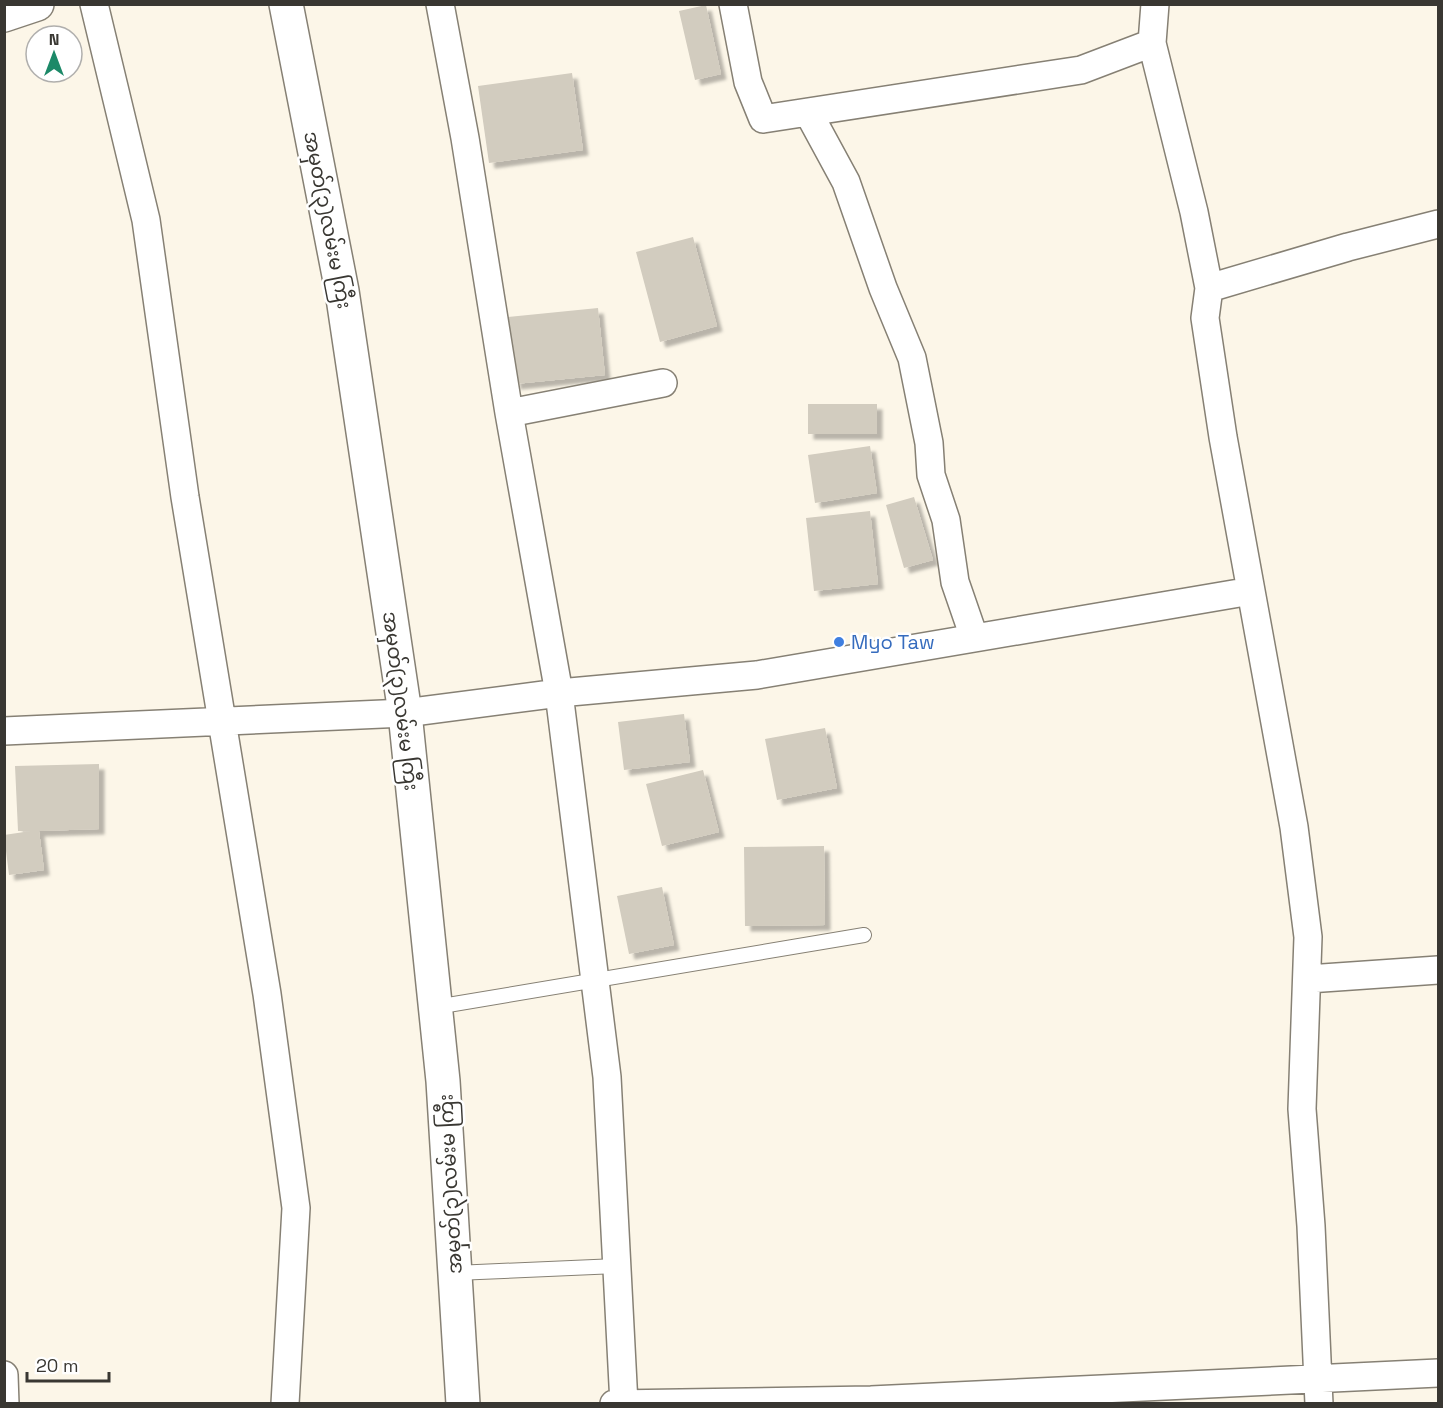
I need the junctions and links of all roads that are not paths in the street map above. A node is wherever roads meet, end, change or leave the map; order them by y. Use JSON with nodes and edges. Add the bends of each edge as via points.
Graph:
{"nodes":[{"id":1,"x":37,"y":4,"type":"edge"},
{"id":2,"x":94,"y":4,"type":"edge"},
{"id":3,"x":286,"y":4,"type":"edge"},
{"id":4,"x":440,"y":4,"type":"edge"},
{"id":5,"x":733,"y":4,"type":"edge"},
{"id":6,"x":1155,"y":4,"type":"edge"},
{"id":7,"x":4,"y":15,"type":"edge"},
{"id":8,"x":1152,"y":43,"type":"junction"},
{"id":9,"x":808,"y":112,"type":"junction"},
{"id":10,"x":1438,"y":224,"type":"edge"},
{"id":11,"x":1209,"y":288,"type":"junction"},
{"id":12,"x":663,"y":383,"type":"dead end"},
{"id":13,"x":509,"y":413,"type":"junction"},
{"id":14,"x":1251,"y":591,"type":"junction"},
{"id":15,"x":974,"y":637,"type":"junction"},
{"id":16,"x":559,"y":693,"type":"junction"},
{"id":17,"x":405,"y":713,"type":"junction"},
{"id":18,"x":224,"y":723,"type":"junction"},
{"id":19,"x":4,"y":731,"type":"edge"},
{"id":20,"x":864,"y":935,"type":"dead end"},
{"id":21,"x":1438,"y":970,"type":"edge"},
{"id":22,"x":1308,"y":979,"type":"junction"},
{"id":23,"x":595,"y":982,"type":"junction"},
{"id":24,"x":436,"y":1007,"type":"junction"},
{"id":25,"x":617,"y":1266,"type":"junction"},
{"id":26,"x":455,"y":1273,"type":"junction"},
{"id":27,"x":1438,"y":1373,"type":"edge"},
{"id":28,"x":4,"y":1375,"type":"edge"},
{"id":29,"x":1318,"y":1392,"type":"edge"},
{"id":30,"x":624,"y":1403,"type":"edge"},
{"id":31,"x":5,"y":1404,"type":"edge"},
{"id":32,"x":285,"y":1404,"type":"edge"},
{"id":33,"x":463,"y":1404,"type":"edge"},
{"id":34,"x":614,"y":1404,"type":"edge"}],
"edges":[{"from":1,"to":7,"type":"main road"},
{"from":2,"to":18,"type":"street","via":[[146,220],[185,497]]},
{"from":3,"to":17,"type":"main road","name":"အမှတ်(၃)လမ်းမ ကြီး","via":[[342,291]]},
{"from":4,"to":13,"type":"street"},
{"from":5,"to":9,"type":"street","via":[[748,82],[763,119]]},
{"from":6,"to":8,"type":"street"},
{"from":8,"to":9,"type":"street","via":[[1081,70]]},
{"from":8,"to":11,"type":"street"},
{"from":9,"to":15,"type":"street","via":[[846,182],[912,358],[929,443],[931,475],[946,520],[955,582]]},
{"from":10,"to":11,"type":"street"},
{"from":11,"to":14,"type":"street","via":[[1205,318]]},
{"from":12,"to":13,"type":"street"},
{"from":13,"to":16,"type":"street"},
{"from":14,"to":15,"type":"street"},
{"from":14,"to":22,"type":"street","via":[[1294,827],[1308,937]]},
{"from":15,"to":16,"type":"street","via":[[757,675]]},
{"from":16,"to":17,"type":"street"},
{"from":16,"to":23,"type":"street"},
{"from":17,"to":18,"type":"street"},
{"from":17,"to":24,"type":"main road","name":"အမှတ်(၃)လမ်းမ ကြီး"},
{"from":18,"to":19,"type":"street"},
{"from":18,"to":32,"type":"street","via":[[296,1208]]},
{"from":20,"to":23,"type":"lane"},
{"from":21,"to":22,"type":"street"},
{"from":22,"to":29,"type":"street","via":[[1302,1109]]},
{"from":23,"to":24,"type":"lane"},
{"from":23,"to":25,"type":"street","via":[[607,1077]]},
{"from":24,"to":26,"type":"main road","name":"အမှတ်(၃)လမ်းမ ကြီး"},
{"from":25,"to":26,"type":"lane"},
{"from":25,"to":30,"type":"street"},
{"from":26,"to":33,"type":"main road","name":"အမှတ်(၃)လမ်းမ ကြီး"},
{"from":27,"to":29,"type":"street"},
{"from":28,"to":31,"type":"street"},
{"from":29,"to":30,"type":"street"},
{"from":30,"to":34,"type":"street"}]}
